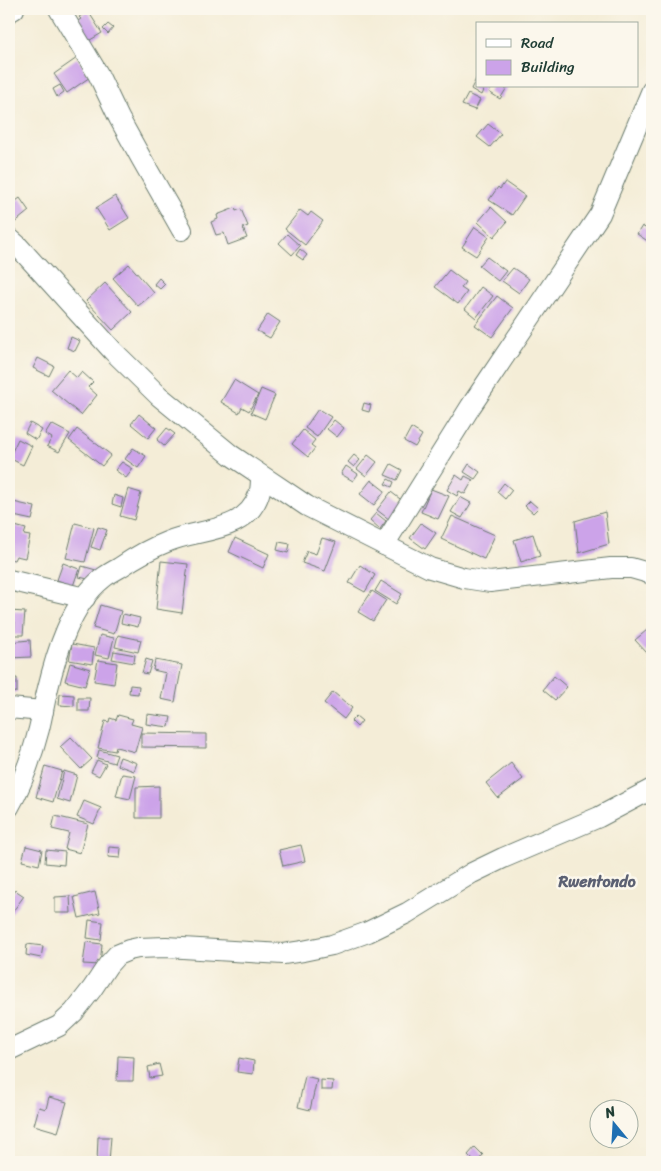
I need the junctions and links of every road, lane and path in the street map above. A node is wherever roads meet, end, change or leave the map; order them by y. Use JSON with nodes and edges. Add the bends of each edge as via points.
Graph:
{"nodes":[{"id":1,"x":14,"y":9,"type":"edge"},
{"id":2,"x":59,"y":9,"type":"edge"},
{"id":3,"x":9,"y":12,"type":"edge"},
{"id":4,"x":652,"y":90,"type":"edge"},
{"id":5,"x":182,"y":230,"type":"dead end"},
{"id":6,"x":9,"y":238,"type":"edge"},
{"id":7,"x":261,"y":476,"type":"junction"},
{"id":8,"x":384,"y":545,"type":"junction"},
{"id":9,"x":652,"y":574,"type":"edge"},
{"id":10,"x":9,"y":580,"type":"edge"},
{"id":11,"x":85,"y":598,"type":"junction"},
{"id":12,"x":9,"y":708,"type":"edge"},
{"id":13,"x":43,"y":711,"type":"junction"},
{"id":14,"x":652,"y":788,"type":"edge"},
{"id":15,"x":9,"y":807,"type":"edge"},
{"id":16,"x":9,"y":1050,"type":"edge"}],
"edges":[{"from":1,"to":3,"type":"street"},
{"from":2,"to":5,"type":"street"},
{"from":4,"to":8,"type":"street","via":[[600,214]]},
{"from":6,"to":7,"type":"street","via":[[159,396],[231,456]]},
{"from":7,"to":8,"type":"street","via":[[307,506]]},
{"from":7,"to":11,"type":"street","via":[[260,493],[252,510],[236,522],[170,540],[142,553],[102,579]]},
{"from":8,"to":9,"type":"street","via":[[430,568],[490,582],[611,568],[631,568]]},
{"from":10,"to":11,"type":"street"},
{"from":11,"to":13,"type":"street","via":[[60,646]]},
{"from":12,"to":13,"type":"street"},
{"from":13,"to":15,"type":"street","via":[[29,766]]},
{"from":14,"to":16,"type":"street","via":[[599,817],[472,873],[407,913],[332,945],[282,954],[166,947],[129,950],[117,955],[74,1012],[59,1026]]}]}
